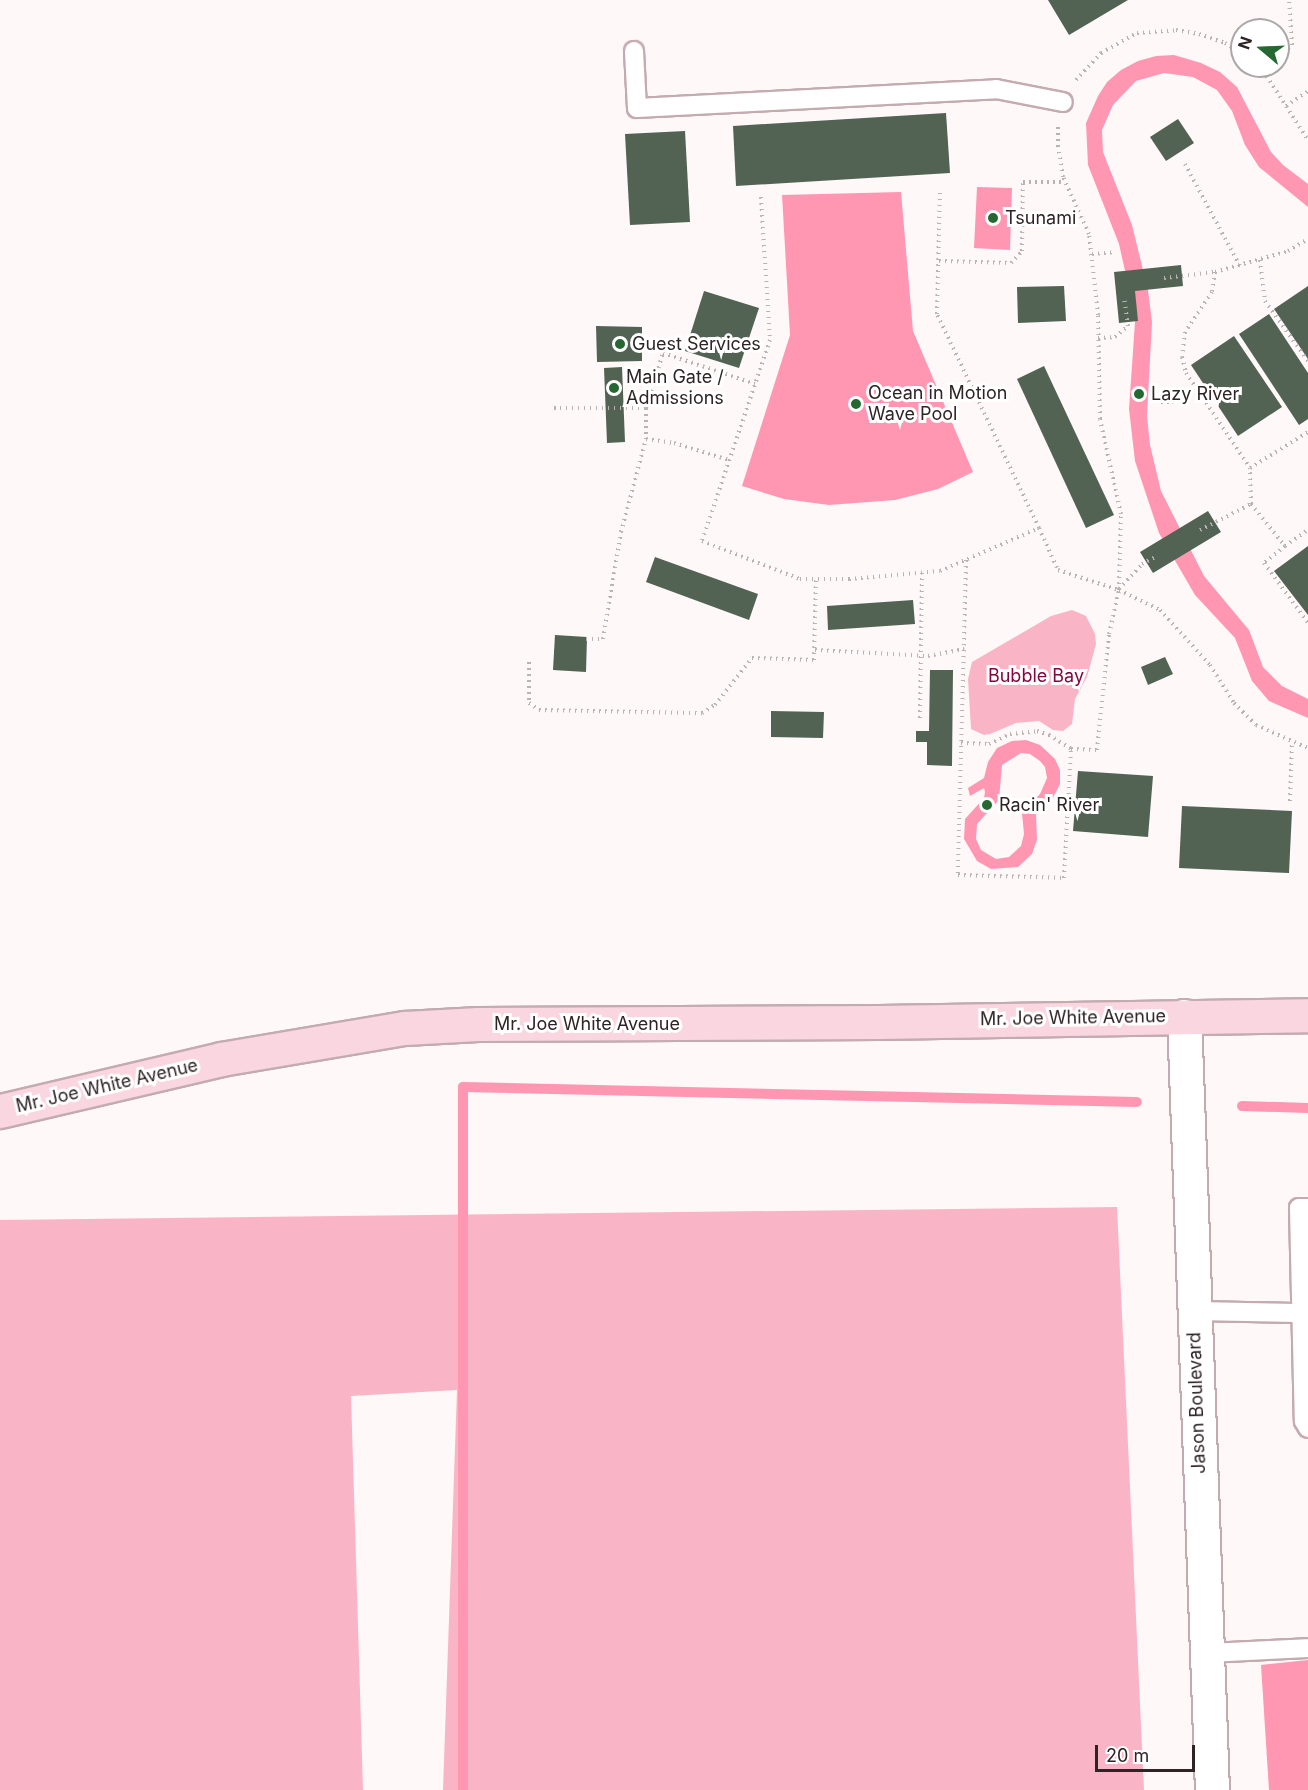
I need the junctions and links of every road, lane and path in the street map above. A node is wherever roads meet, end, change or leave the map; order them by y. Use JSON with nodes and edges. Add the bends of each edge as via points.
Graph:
{"nodes":[{"id":1,"x":1289,"y":0,"type":"edge"},
{"id":2,"x":1230,"y":46,"type":"edge"},
{"id":3,"x":1290,"y":46,"type":"edge"},
{"id":4,"x":634,"y":51,"type":"dead end"},
{"id":5,"x":1268,"y":78,"type":"edge"},
{"id":6,"x":1308,"y":91,"type":"edge"},
{"id":7,"x":1063,"y":102,"type":"junction"},
{"id":8,"x":1286,"y":106,"type":"junction"},
{"id":9,"x":1308,"y":140,"type":"edge"},
{"id":10,"x":1185,"y":164,"type":"dead end"},
{"id":11,"x":1065,"y":182,"type":"junction"},
{"id":12,"x":940,"y":188,"type":"dead end"},
{"id":13,"x":761,"y":198,"type":"dead end"},
{"id":14,"x":1308,"y":239,"type":"edge"},
{"id":15,"x":1115,"y":252,"type":"dead end"},
{"id":16,"x":1092,"y":254,"type":"junction"},
{"id":17,"x":1260,"y":260,"type":"junction"},
{"id":18,"x":939,"y":261,"type":"junction"},
{"id":19,"x":1240,"y":267,"type":"junction"},
{"id":20,"x":1215,"y":272,"type":"junction"},
{"id":21,"x":1164,"y":278,"type":"dead end"},
{"id":22,"x":1124,"y":299,"type":"dead end"},
{"id":23,"x":1098,"y":338,"type":"junction"},
{"id":24,"x":1308,"y":361,"type":"edge"},
{"id":25,"x":755,"y":384,"type":"junction"},
{"id":26,"x":1196,"y":387,"type":"junction"},
{"id":27,"x":1161,"y":402,"type":"dead end"},
{"id":28,"x":554,"y":408,"type":"dead end"},
{"id":29,"x":646,"y":408,"type":"junction"},
{"id":30,"x":1308,"y":432,"type":"edge"},
{"id":31,"x":646,"y":439,"type":"junction"},
{"id":32,"x":729,"y":460,"type":"junction"},
{"id":33,"x":1250,"y":468,"type":"junction"},
{"id":34,"x":1251,"y":504,"type":"junction"},
{"id":35,"x":1039,"y":528,"type":"junction"},
{"id":36,"x":1200,"y":530,"type":"dead end"},
{"id":37,"x":1308,"y":530,"type":"edge"},
{"id":38,"x":1285,"y":546,"type":"junction"},
{"id":39,"x":1155,"y":557,"type":"dead end"},
{"id":40,"x":966,"y":560,"type":"junction"},
{"id":41,"x":922,"y":573,"type":"junction"},
{"id":42,"x":816,"y":579,"type":"junction"},
{"id":43,"x":1119,"y":590,"type":"junction"},
{"id":44,"x":1308,"y":623,"type":"edge"},
{"id":45,"x":586,"y":639,"type":"dead end"},
{"id":46,"x":964,"y":649,"type":"junction"},
{"id":47,"x":815,"y":650,"type":"junction"},
{"id":48,"x":920,"y":656,"type":"junction"},
{"id":49,"x":529,"y":662,"type":"dead end"},
{"id":50,"x":920,"y":718,"type":"dead end"},
{"id":51,"x":961,"y":743,"type":"junction"},
{"id":52,"x":1292,"y":743,"type":"junction"},
{"id":53,"x":1308,"y":748,"type":"edge"},
{"id":54,"x":1071,"y":749,"type":"junction"},
{"id":55,"x":1290,"y":801,"type":"dead end"},
{"id":56,"x":1308,"y":1015,"type":"edge"},
{"id":57,"x":1184,"y":1016,"type":"junction"},
{"id":58,"x":1308,"y":1027,"type":"edge"},
{"id":59,"x":0,"y":1111,"type":"edge"},
{"id":60,"x":1308,"y":1208,"type":"edge"},
{"id":61,"x":1193,"y":1311,"type":"junction"},
{"id":62,"x":1300,"y":1313,"type":"junction"},
{"id":63,"x":1308,"y":1428,"type":"edge"},
{"id":64,"x":1308,"y":1648,"type":"edge"},
{"id":65,"x":1207,"y":1653,"type":"junction"},
{"id":66,"x":1212,"y":1790,"type":"edge"}],
"edges":[{"from":1,"to":3,"type":"path"},
{"from":2,"to":7,"type":"path","via":[[1176,30],[1137,33],[1101,53]]},
{"from":4,"to":7,"type":"lane","via":[[636,108],[996,89]]},
{"from":5,"to":8,"type":"path"},
{"from":6,"to":8,"type":"path"},
{"from":7,"to":11,"type":"path","via":[[1058,147]]},
{"from":8,"to":9,"type":"path"},
{"from":10,"to":19,"type":"path"},
{"from":11,"to":16,"type":"path","via":[[1089,234]]},
{"from":11,"to":18,"type":"path","via":[[1023,182],[1022,251],[1011,263]]},
{"from":12,"to":18,"type":"path"},
{"from":13,"to":25,"type":"path","via":[[770,340]]},
{"from":14,"to":17,"type":"path"},
{"from":15,"to":16,"type":"path"},
{"from":16,"to":23,"type":"path"},
{"from":17,"to":19,"type":"path"},
{"from":17,"to":24,"type":"path","via":[[1265,301]]},
{"from":18,"to":35,"type":"path","via":[[937,314]]},
{"from":19,"to":20,"type":"path"},
{"from":20,"to":21,"type":"path"},
{"from":20,"to":26,"type":"path","via":[[1212,292],[1185,332],[1182,357],[1186,373]]},
{"from":22,"to":23,"type":"path","via":[[1128,326],[1115,337]]},
{"from":23,"to":43,"type":"path","via":[[1100,419],[1121,514]]},
{"from":25,"to":29,"type":"path","via":[[663,353]]},
{"from":25,"to":32,"type":"path"},
{"from":26,"to":27,"type":"path","via":[[1171,402]]},
{"from":26,"to":33,"type":"path"},
{"from":28,"to":29,"type":"path"},
{"from":29,"to":31,"type":"path"},
{"from":30,"to":33,"type":"path"},
{"from":31,"to":32,"type":"path"},
{"from":31,"to":45,"type":"path","via":[[621,532],[603,639]]},
{"from":32,"to":42,"type":"path","via":[[702,541],[800,579]]},
{"from":33,"to":34,"type":"path"},
{"from":34,"to":36,"type":"path"},
{"from":34,"to":38,"type":"path"},
{"from":35,"to":40,"type":"path"},
{"from":35,"to":43,"type":"path","via":[[1058,570]]},
{"from":37,"to":38,"type":"path"},
{"from":38,"to":44,"type":"path","via":[[1264,563]]},
{"from":39,"to":43,"type":"path","via":[[1142,564]]},
{"from":40,"to":41,"type":"path","via":[[940,571]]},
{"from":40,"to":46,"type":"path"},
{"from":41,"to":42,"type":"path"},
{"from":41,"to":48,"type":"path"},
{"from":42,"to":47,"type":"path"},
{"from":43,"to":52,"type":"path","via":[[1160,610],[1210,665],[1234,703],[1256,725]]},
{"from":43,"to":54,"type":"path","via":[[1109,634],[1097,750]]},
{"from":46,"to":48,"type":"path"},
{"from":46,"to":51,"type":"path"},
{"from":47,"to":48,"type":"path"},
{"from":47,"to":49,"type":"path","via":[[814,660],[752,658],[715,705],[702,713],[539,710],[529,703]]},
{"from":48,"to":50,"type":"path"},
{"from":51,"to":54,"type":"path","via":[[989,744],[1010,734],[1037,731]]},
{"from":51,"to":54,"type":"path","via":[[958,875],[1064,878]]},
{"from":52,"to":53,"type":"path"},
{"from":52,"to":55,"type":"path"},
{"from":56,"to":57,"type":"street","name":"Mr. Joe White Avenue"},
{"from":57,"to":58,"type":"street","name":"Mr. Joe White Avenue"},
{"from":57,"to":59,"type":"street","name":"Mr. Joe White Avenue","via":[[405,1028],[220,1059]]},
{"from":57,"to":61,"type":"street","name":"Jason Boulevard"},
{"from":60,"to":62,"type":"lane","via":[[1299,1208]]},
{"from":61,"to":62,"type":"lane"},
{"from":61,"to":65,"type":"street","name":"Jason Boulevard"},
{"from":62,"to":63,"type":"lane","via":[[1304,1421]]},
{"from":64,"to":65,"type":"lane"},
{"from":65,"to":66,"type":"street","name":"Jason Boulevard"}]}
